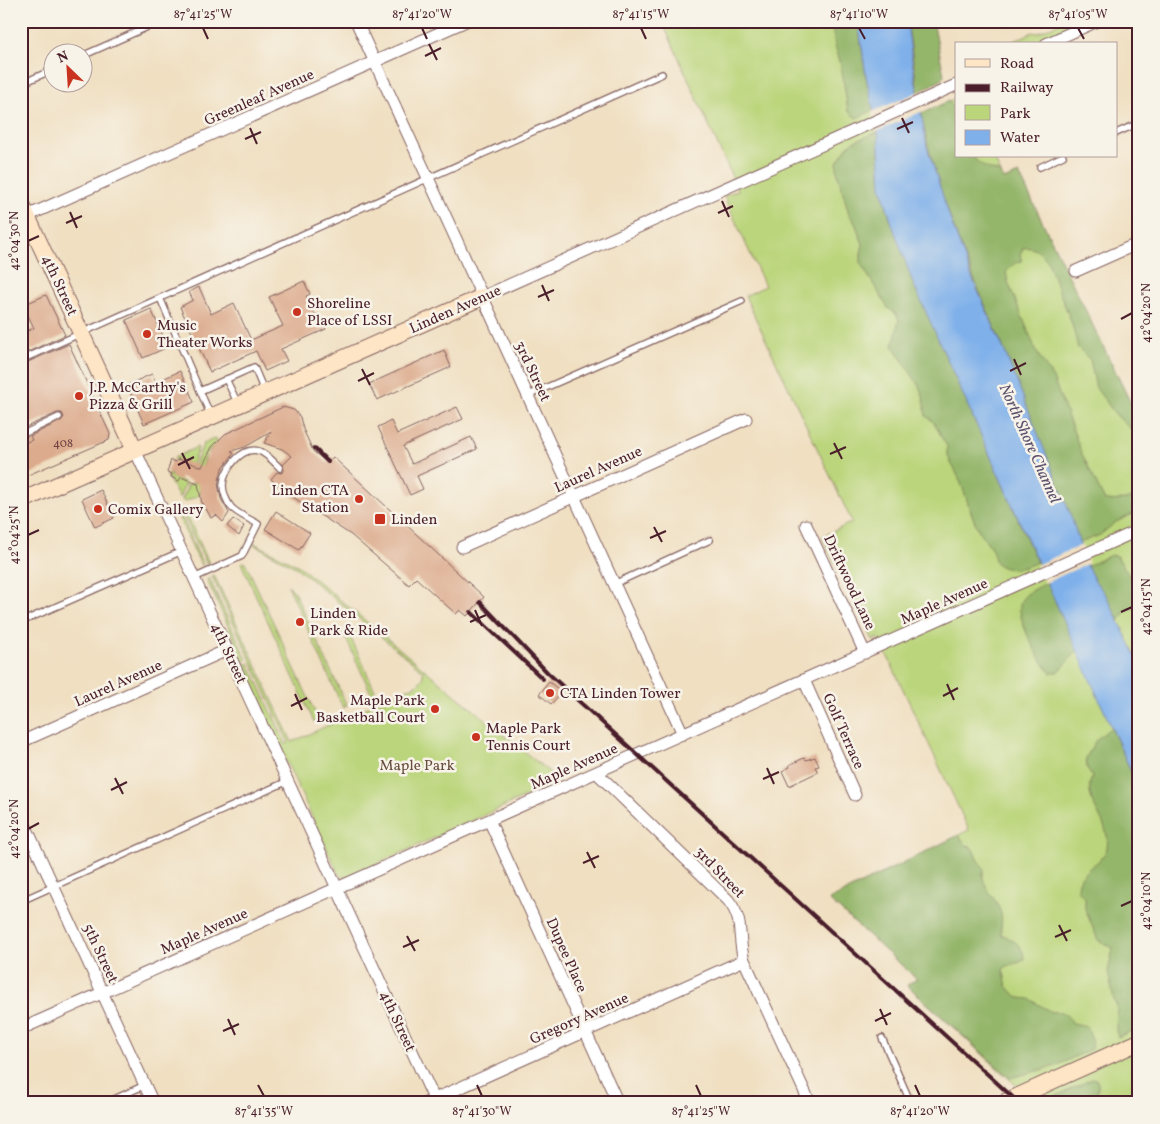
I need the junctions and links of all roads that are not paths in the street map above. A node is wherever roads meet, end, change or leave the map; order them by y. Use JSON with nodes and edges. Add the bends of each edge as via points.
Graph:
{"nodes":[{"id":1,"x":161,"y":21,"type":"edge"},
{"id":2,"x":356,"y":21,"type":"edge"},
{"id":3,"x":466,"y":21,"type":"edge"},
{"id":4,"x":1097,"y":21,"type":"edge"},
{"id":5,"x":1050,"y":42,"type":"edge"},
{"id":6,"x":92,"y":52,"type":"edge"},
{"id":7,"x":374,"y":62,"type":"junction"},
{"id":8,"x":662,"y":74,"type":"dead end"},
{"id":9,"x":42,"y":75,"type":"edge"},
{"id":10,"x":21,"y":84,"type":"edge"},
{"id":11,"x":955,"y":85,"type":"edge"},
{"id":12,"x":1139,"y":123,"type":"edge"},
{"id":13,"x":1118,"y":132,"type":"edge"},
{"id":14,"x":1059,"y":158,"type":"edge"},
{"id":15,"x":1040,"y":167,"type":"dead end"},
{"id":16,"x":428,"y":178,"type":"junction"},
{"id":17,"x":23,"y":213,"type":"edge"},
{"id":18,"x":1139,"y":243,"type":"edge"},
{"id":19,"x":1076,"y":270,"type":"dead end"},
{"id":20,"x":482,"y":297,"type":"junction"},
{"id":21,"x":160,"y":298,"type":"junction"},
{"id":22,"x":742,"y":302,"type":"dead end"},
{"id":23,"x":82,"y":332,"type":"junction"},
{"id":24,"x":21,"y":360,"type":"edge"},
{"id":25,"x":226,"y":379,"type":"junction"},
{"id":26,"x":200,"y":391,"type":"junction"},
{"id":27,"x":265,"y":393,"type":"junction"},
{"id":28,"x":527,"y":396,"type":"junction"},
{"id":29,"x":238,"y":404,"type":"junction"},
{"id":30,"x":211,"y":416,"type":"junction"},
{"id":31,"x":59,"y":417,"type":"dead end"},
{"id":32,"x":746,"y":419,"type":"dead end"},
{"id":33,"x":21,"y":434,"type":"edge"},
{"id":34,"x":135,"y":450,"type":"junction"},
{"id":35,"x":280,"y":468,"type":"dead end"},
{"id":36,"x":573,"y":496,"type":"junction"},
{"id":37,"x":21,"y":501,"type":"edge"},
{"id":38,"x":806,"y":525,"type":"dead end"},
{"id":39,"x":1139,"y":530,"type":"edge"},
{"id":40,"x":710,"y":540,"type":"dead end"},
{"id":41,"x":462,"y":547,"type":"dead end"},
{"id":42,"x":182,"y":551,"type":"junction"},
{"id":43,"x":194,"y":578,"type":"junction"},
{"id":44,"x":614,"y":584,"type":"junction"},
{"id":45,"x":21,"y":622,"type":"edge"},
{"id":46,"x":227,"y":650,"type":"junction"},
{"id":47,"x":865,"y":653,"type":"junction"},
{"id":48,"x":804,"y":680,"type":"junction"},
{"id":49,"x":684,"y":734,"type":"junction"},
{"id":50,"x":21,"y":742,"type":"edge"},
{"id":51,"x":596,"y":773,"type":"junction"},
{"id":52,"x":288,"y":781,"type":"junction"},
{"id":53,"x":855,"y":795,"type":"dead end"},
{"id":54,"x":21,"y":816,"type":"edge"},
{"id":55,"x":489,"y":820,"type":"junction"},
{"id":56,"x":54,"y":886,"type":"junction"},
{"id":57,"x":337,"y":888,"type":"junction"},
{"id":58,"x":21,"y":901,"type":"edge"},
{"id":59,"x":744,"y":960,"type":"junction"},
{"id":60,"x":103,"y":993,"type":"junction"},
{"id":61,"x":21,"y":1029,"type":"edge"},
{"id":62,"x":585,"y":1031,"type":"junction"},
{"id":63,"x":882,"y":1038,"type":"dead end"},
{"id":64,"x":1139,"y":1042,"type":"edge"},
{"id":65,"x":145,"y":1085,"type":"junction"},
{"id":66,"x":432,"y":1102,"type":"edge"},
{"id":67,"x":106,"y":1103,"type":"edge"},
{"id":68,"x":153,"y":1103,"type":"edge"},
{"id":69,"x":618,"y":1103,"type":"edge"},
{"id":70,"x":810,"y":1103,"type":"edge"},
{"id":71,"x":911,"y":1103,"type":"edge"},
{"id":72,"x":1004,"y":1103,"type":"edge"}],
"edges":[{"from":1,"to":6,"type":"lane"},
{"from":2,"to":7,"type":"street","name":"3rd Street"},
{"from":3,"to":7,"type":"street","name":"Greenleaf Avenue"},
{"from":4,"to":5,"type":"street"},
{"from":7,"to":16,"type":"street","name":"3rd Street"},
{"from":7,"to":17,"type":"street","name":"Greenleaf Avenue","via":[[64,201]]},
{"from":8,"to":16,"type":"lane"},
{"from":9,"to":10,"type":"lane"},
{"from":11,"to":20,"type":"street","name":"Linden Avenue"},
{"from":12,"to":13,"type":"lane"},
{"from":14,"to":15,"type":"lane"},
{"from":16,"to":20,"type":"street","name":"3rd Street"},
{"from":16,"to":21,"type":"lane"},
{"from":17,"to":23,"type":"street","name":"4th Street"},
{"from":18,"to":19,"type":"street"},
{"from":20,"to":27,"type":"street","name":"Linden Avenue"},
{"from":20,"to":28,"type":"street","name":"3rd Street"},
{"from":21,"to":23,"type":"lane"},
{"from":21,"to":26,"type":"lane"},
{"from":22,"to":28,"type":"lane"},
{"from":23,"to":24,"type":"lane"},
{"from":23,"to":34,"type":"street","name":"4th Street"},
{"from":25,"to":26,"type":"lane"},
{"from":25,"to":27,"type":"lane","via":[[254,366]]},
{"from":25,"to":29,"type":"lane"},
{"from":26,"to":30,"type":"lane"},
{"from":27,"to":29,"type":"street","name":"Linden Avenue"},
{"from":28,"to":36,"type":"street","name":"3rd Street"},
{"from":29,"to":30,"type":"street","name":"Linden Avenue"},
{"from":30,"to":34,"type":"street","name":"Linden Avenue"},
{"from":31,"to":33,"type":"lane"},
{"from":32,"to":36,"type":"street","name":"Laurel Avenue"},
{"from":34,"to":37,"type":"street","name":"Linden Avenue"},
{"from":34,"to":42,"type":"street","name":"4th Street"},
{"from":35,"to":43,"type":"lane","via":[[265,454],[252,450],[239,456],[232,464],[223,486],[227,500],[232,509],[258,524],[242,556]]},
{"from":36,"to":41,"type":"street","name":"Laurel Avenue"},
{"from":36,"to":44,"type":"street","name":"3rd Street"},
{"from":38,"to":47,"type":"street","name":"Driftwood Lane"},
{"from":39,"to":47,"type":"street","name":"Maple Avenue"},
{"from":40,"to":44,"type":"lane"},
{"from":42,"to":43,"type":"street","name":"4th Street"},
{"from":42,"to":45,"type":"lane"},
{"from":43,"to":46,"type":"street","name":"4th Street"},
{"from":44,"to":49,"type":"street","name":"3rd Street"},
{"from":46,"to":50,"type":"street","name":"Laurel Avenue"},
{"from":46,"to":52,"type":"street","name":"4th Street"},
{"from":47,"to":48,"type":"street","name":"Maple Avenue"},
{"from":48,"to":49,"type":"street","name":"Maple Avenue"},
{"from":48,"to":53,"type":"street","name":"Golf Terrace"},
{"from":49,"to":51,"type":"street","name":"Maple Avenue"},
{"from":51,"to":55,"type":"street","name":"Maple Avenue"},
{"from":51,"to":59,"type":"street","name":"3rd Street","via":[[736,909]]},
{"from":52,"to":56,"type":"lane"},
{"from":52,"to":57,"type":"street","name":"4th Street"},
{"from":54,"to":56,"type":"street","name":"5th Street"},
{"from":55,"to":57,"type":"street","name":"Maple Avenue"},
{"from":55,"to":62,"type":"street","name":"Dupee Place"},
{"from":56,"to":58,"type":"lane"},
{"from":56,"to":60,"type":"street","name":"5th Street"},
{"from":57,"to":60,"type":"street","name":"Maple Avenue"},
{"from":57,"to":66,"type":"street","name":"4th Street"},
{"from":59,"to":62,"type":"street","name":"Gregory Avenue"},
{"from":59,"to":70,"type":"street","name":"3rd Street"},
{"from":60,"to":61,"type":"street","name":"Maple Avenue"},
{"from":60,"to":65,"type":"street","name":"5th Street"},
{"from":62,"to":66,"type":"street","name":"Gregory Avenue"},
{"from":62,"to":69,"type":"street","name":"Dupee Place"},
{"from":63,"to":71,"type":"lane"},
{"from":64,"to":72,"type":"street"},
{"from":65,"to":67,"type":"lane"},
{"from":65,"to":68,"type":"street","name":"5th Street"}]}
